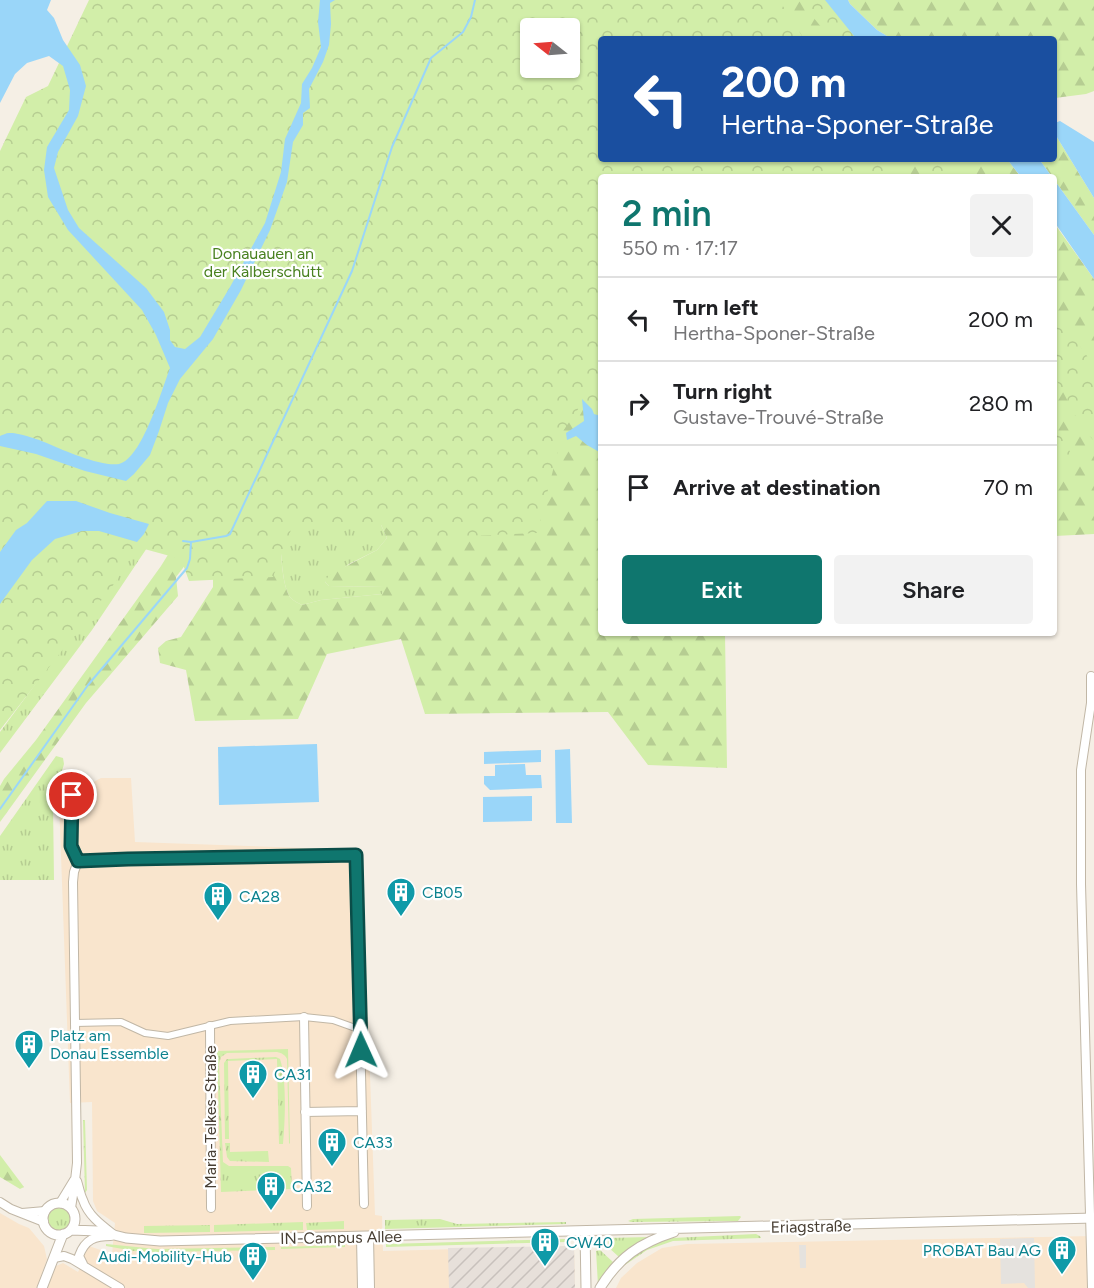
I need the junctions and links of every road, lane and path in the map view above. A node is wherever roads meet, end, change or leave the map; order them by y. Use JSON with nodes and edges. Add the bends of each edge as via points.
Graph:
{"nodes":[{"id":1,"x":1091,"y":676,"type":"dead end"},
{"id":2,"x":72,"y":795,"type":"dead end"},
{"id":3,"x":78,"y":861,"type":"junction"},
{"id":4,"x":304,"y":1017,"type":"junction"},
{"id":5,"x":75,"y":1023,"type":"junction"},
{"id":6,"x":210,"y":1026,"type":"junction"},
{"id":7,"x":361,"y":1030,"type":"junction"},
{"id":8,"x":362,"y":1111,"type":"junction"},
{"id":9,"x":305,"y":1112,"type":"junction"},
{"id":10,"x":76,"y":1176,"type":"junction"},
{"id":11,"x":0,"y":1202,"type":"edge"},
{"id":12,"x":60,"y":1203,"type":"junction"},
{"id":13,"x":364,"y":1204,"type":"dead end"},
{"id":14,"x":307,"y":1206,"type":"dead end"},
{"id":15,"x":211,"y":1208,"type":"dead end"},
{"id":16,"x":45,"y":1211,"type":"junction"},
{"id":17,"x":21,"y":1213,"type":"junction"},
{"id":18,"x":73,"y":1213,"type":"junction"},
{"id":19,"x":1092,"y":1219,"type":"edge"},
{"id":20,"x":44,"y":1222,"type":"junction"},
{"id":21,"x":684,"y":1229,"type":"junction"},
{"id":22,"x":98,"y":1231,"type":"junction"},
{"id":23,"x":585,"y":1231,"type":"junction"},
{"id":24,"x":67,"y":1232,"type":"junction"},
{"id":25,"x":51,"y":1233,"type":"junction"},
{"id":26,"x":116,"y":1236,"type":"junction"},
{"id":27,"x":365,"y":1236,"type":"junction"},
{"id":28,"x":52,"y":1262,"type":"junction"},
{"id":29,"x":83,"y":1266,"type":"junction"},
{"id":30,"x":42,"y":1288,"type":"edge"},
{"id":31,"x":120,"y":1288,"type":"edge"},
{"id":32,"x":362,"y":1288,"type":"edge"},
{"id":33,"x":370,"y":1288,"type":"edge"},
{"id":34,"x":586,"y":1288,"type":"edge"},
{"id":35,"x":600,"y":1288,"type":"edge"},
{"id":36,"x":1092,"y":1288,"type":"edge"}],
"edges":[{"from":1,"to":19,"type":"street","via":[[1081,770],[1081,884]]},
{"from":2,"to":3,"type":"street","via":[[71,846]]},
{"from":3,"to":5,"type":"street","via":[[73,882]]},
{"from":3,"to":7,"type":"street","via":[[356,855]]},
{"from":4,"to":6,"type":"street","via":[[230,1021]]},
{"from":4,"to":7,"type":"street","via":[[333,1020]]},
{"from":4,"to":9,"type":"street"},
{"from":5,"to":6,"type":"street","via":[[121,1022],[146,1033],[168,1036]]},
{"from":5,"to":10,"type":"street"},
{"from":6,"to":15,"type":"street","name":"Maria-Telkes-Straße"},
{"from":7,"to":8,"type":"street"},
{"from":8,"to":9,"type":"street"},
{"from":8,"to":13,"type":"street"},
{"from":9,"to":14,"type":"street"},
{"from":10,"to":12,"type":"street"},
{"from":10,"to":18,"type":"street"},
{"from":10,"to":26,"type":"street","via":[[88,1211]]},
{"from":11,"to":17,"type":"street"},
{"from":12,"to":16,"type":"street"},
{"from":12,"to":18,"type":"street","via":[[68,1205]]},
{"from":16,"to":17,"type":"street"},
{"from":16,"to":20,"type":"street"},
{"from":17,"to":20,"type":"street"},
{"from":18,"to":22,"type":"street","name":"IN-Campus Allee"},
{"from":18,"to":24,"type":"street","via":[[75,1222]]},
{"from":19,"to":21,"type":"street","name":"Eriagstraße"},
{"from":19,"to":36,"type":"street"},
{"from":20,"to":25,"type":"street"},
{"from":21,"to":23,"type":"street","name":"Eriagstraße"},
{"from":21,"to":35,"type":"street","via":[[636,1249]]},
{"from":22,"to":24,"type":"street","name":"IN-Campus Allee"},
{"from":22,"to":26,"type":"street","name":"IN-Campus Allee"},
{"from":23,"to":27,"type":"street","name":"IN-Campus Allee"},
{"from":23,"to":34,"type":"street"},
{"from":24,"to":25,"type":"street"},
{"from":24,"to":28,"type":"street"},
{"from":25,"to":28,"type":"street"},
{"from":26,"to":27,"type":"street","name":"IN-Campus Allee","via":[[160,1241]]},
{"from":26,"to":29,"type":"street","via":[[90,1239],[79,1256]]},
{"from":27,"to":32,"type":"street"},
{"from":27,"to":33,"type":"street"},
{"from":28,"to":29,"type":"street","via":[[64,1256]]},
{"from":28,"to":30,"type":"street"},
{"from":29,"to":31,"type":"street"}]}
